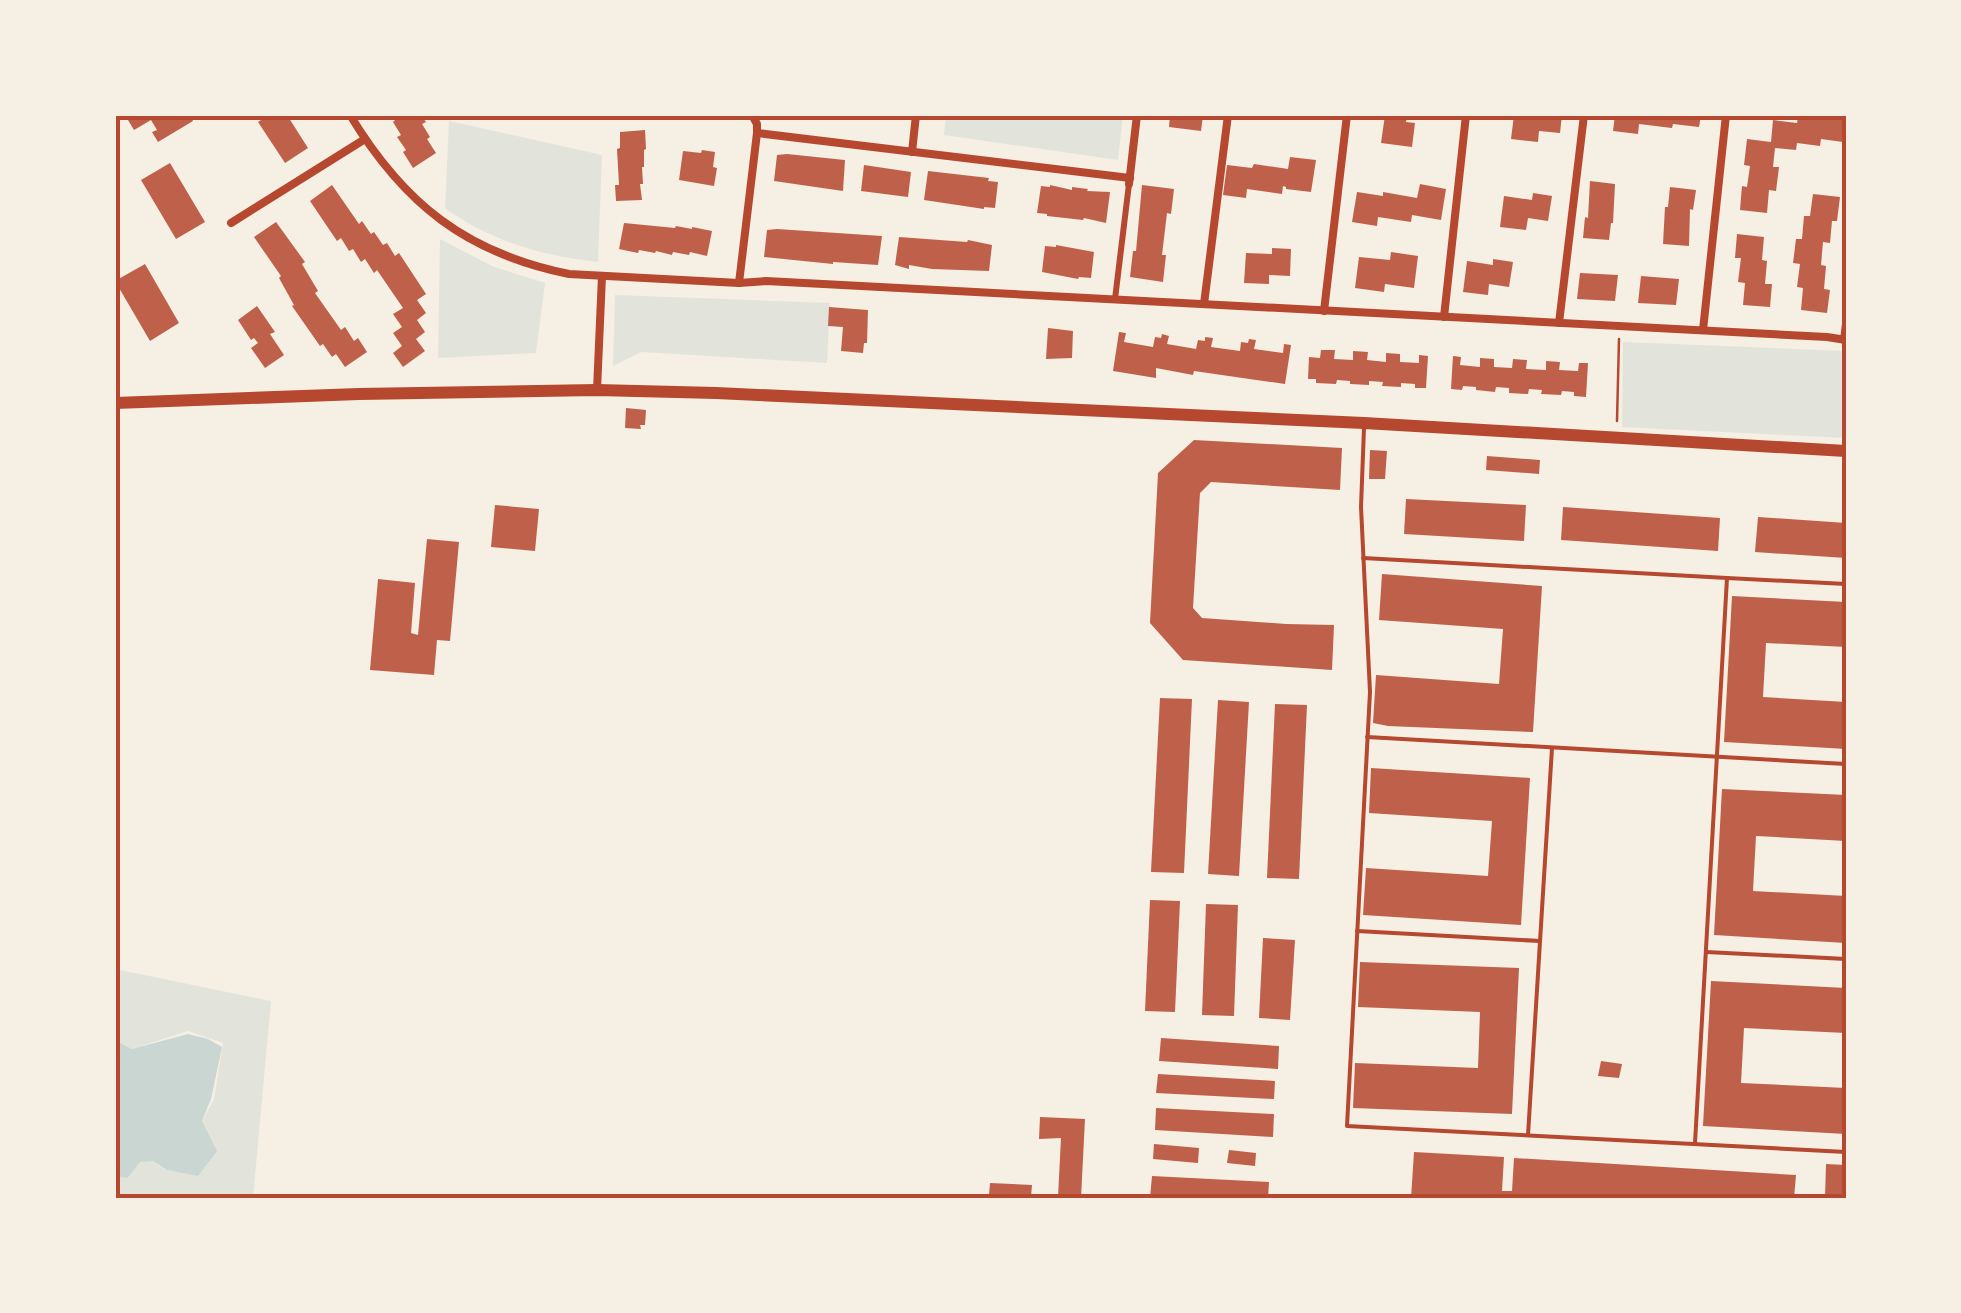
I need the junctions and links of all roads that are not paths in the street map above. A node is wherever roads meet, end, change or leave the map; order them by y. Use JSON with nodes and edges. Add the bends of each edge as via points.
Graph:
{"nodes":[{"id":1,"x":350,"y":115,"type":"edge"},
{"id":2,"x":752,"y":115,"type":"edge"},
{"id":3,"x":916,"y":115,"type":"edge"},
{"id":4,"x":1138,"y":115,"type":"edge"},
{"id":5,"x":1228,"y":115,"type":"edge"},
{"id":6,"x":1348,"y":115,"type":"edge"},
{"id":7,"x":1466,"y":115,"type":"edge"},
{"id":8,"x":1584,"y":115,"type":"edge"},
{"id":9,"x":1726,"y":115,"type":"edge"},
{"id":10,"x":756,"y":133,"type":"junction"},
{"id":11,"x":365,"y":139,"type":"junction"},
{"id":12,"x":912,"y":152,"type":"junction"},
{"id":13,"x":1130,"y":181,"type":"junction"},
{"id":14,"x":230,"y":224,"type":"dead end"},
{"id":15,"x":602,"y":276,"type":"junction"},
{"id":16,"x":738,"y":283,"type":"junction"},
{"id":17,"x":1115,"y":300,"type":"junction"},
{"id":18,"x":1204,"y":304,"type":"junction"},
{"id":19,"x":1324,"y":310,"type":"junction"},
{"id":20,"x":1444,"y":317,"type":"junction"},
{"id":21,"x":1559,"y":323,"type":"junction"},
{"id":22,"x":1846,"y":324,"type":"edge"},
{"id":23,"x":1703,"y":330,"type":"junction"},
{"id":24,"x":1845,"y":340,"type":"edge"},
{"id":25,"x":598,"y":390,"type":"junction"},
{"id":26,"x":115,"y":403,"type":"edge"},
{"id":27,"x":1364,"y":423,"type":"junction"},
{"id":28,"x":1846,"y":451,"type":"edge"},
{"id":29,"x":1363,"y":558,"type":"junction"},
{"id":30,"x":1728,"y":578,"type":"junction"},
{"id":31,"x":1846,"y":584,"type":"edge"},
{"id":32,"x":1367,"y":738,"type":"junction"},
{"id":33,"x":1552,"y":748,"type":"junction"},
{"id":34,"x":1717,"y":757,"type":"junction"},
{"id":35,"x":1846,"y":764,"type":"edge"},
{"id":36,"x":1357,"y":931,"type":"junction"},
{"id":37,"x":1540,"y":941,"type":"junction"},
{"id":38,"x":1706,"y":952,"type":"junction"},
{"id":39,"x":1846,"y":959,"type":"edge"},
{"id":40,"x":1528,"y":1136,"type":"junction"},
{"id":41,"x":1694,"y":1144,"type":"junction"},
{"id":42,"x":1846,"y":1152,"type":"edge"}],
"edges":[{"from":1,"to":11,"type":"street"},
{"from":2,"to":10,"type":"street"},
{"from":3,"to":12,"type":"street"},
{"from":4,"to":13,"type":"street"},
{"from":5,"to":18,"type":"street"},
{"from":6,"to":19,"type":"street"},
{"from":7,"to":20,"type":"street"},
{"from":8,"to":21,"type":"street"},
{"from":9,"to":23,"type":"street"},
{"from":10,"to":12,"type":"street"},
{"from":10,"to":16,"type":"street"},
{"from":11,"to":14,"type":"street"},
{"from":11,"to":15,"type":"street","via":[[409,194],[460,234],[542,268]]},
{"from":12,"to":13,"type":"street"},
{"from":13,"to":17,"type":"street"},
{"from":15,"to":16,"type":"street"},
{"from":15,"to":25,"type":"street"},
{"from":16,"to":17,"type":"street"},
{"from":17,"to":18,"type":"street"},
{"from":18,"to":19,"type":"street"},
{"from":19,"to":20,"type":"street"},
{"from":20,"to":21,"type":"street"},
{"from":21,"to":23,"type":"street"},
{"from":22,"to":24,"type":"street"},
{"from":23,"to":24,"type":"street"},
{"from":25,"to":26,"type":"main road"},
{"from":25,"to":27,"type":"main road"},
{"from":27,"to":28,"type":"main road"},
{"from":27,"to":29,"type":"lane"},
{"from":29,"to":30,"type":"lane"},
{"from":29,"to":32,"type":"lane"},
{"from":30,"to":31,"type":"lane"},
{"from":30,"to":34,"type":"lane"},
{"from":32,"to":33,"type":"lane"},
{"from":32,"to":36,"type":"lane"},
{"from":33,"to":34,"type":"lane"},
{"from":33,"to":37,"type":"lane"},
{"from":34,"to":35,"type":"lane"},
{"from":34,"to":38,"type":"lane"},
{"from":36,"to":37,"type":"lane"},
{"from":36,"to":40,"type":"lane","via":[[1347,1126]]},
{"from":37,"to":40,"type":"lane"},
{"from":38,"to":39,"type":"lane"},
{"from":38,"to":41,"type":"lane"},
{"from":40,"to":41,"type":"lane"},
{"from":41,"to":42,"type":"lane"}]}
